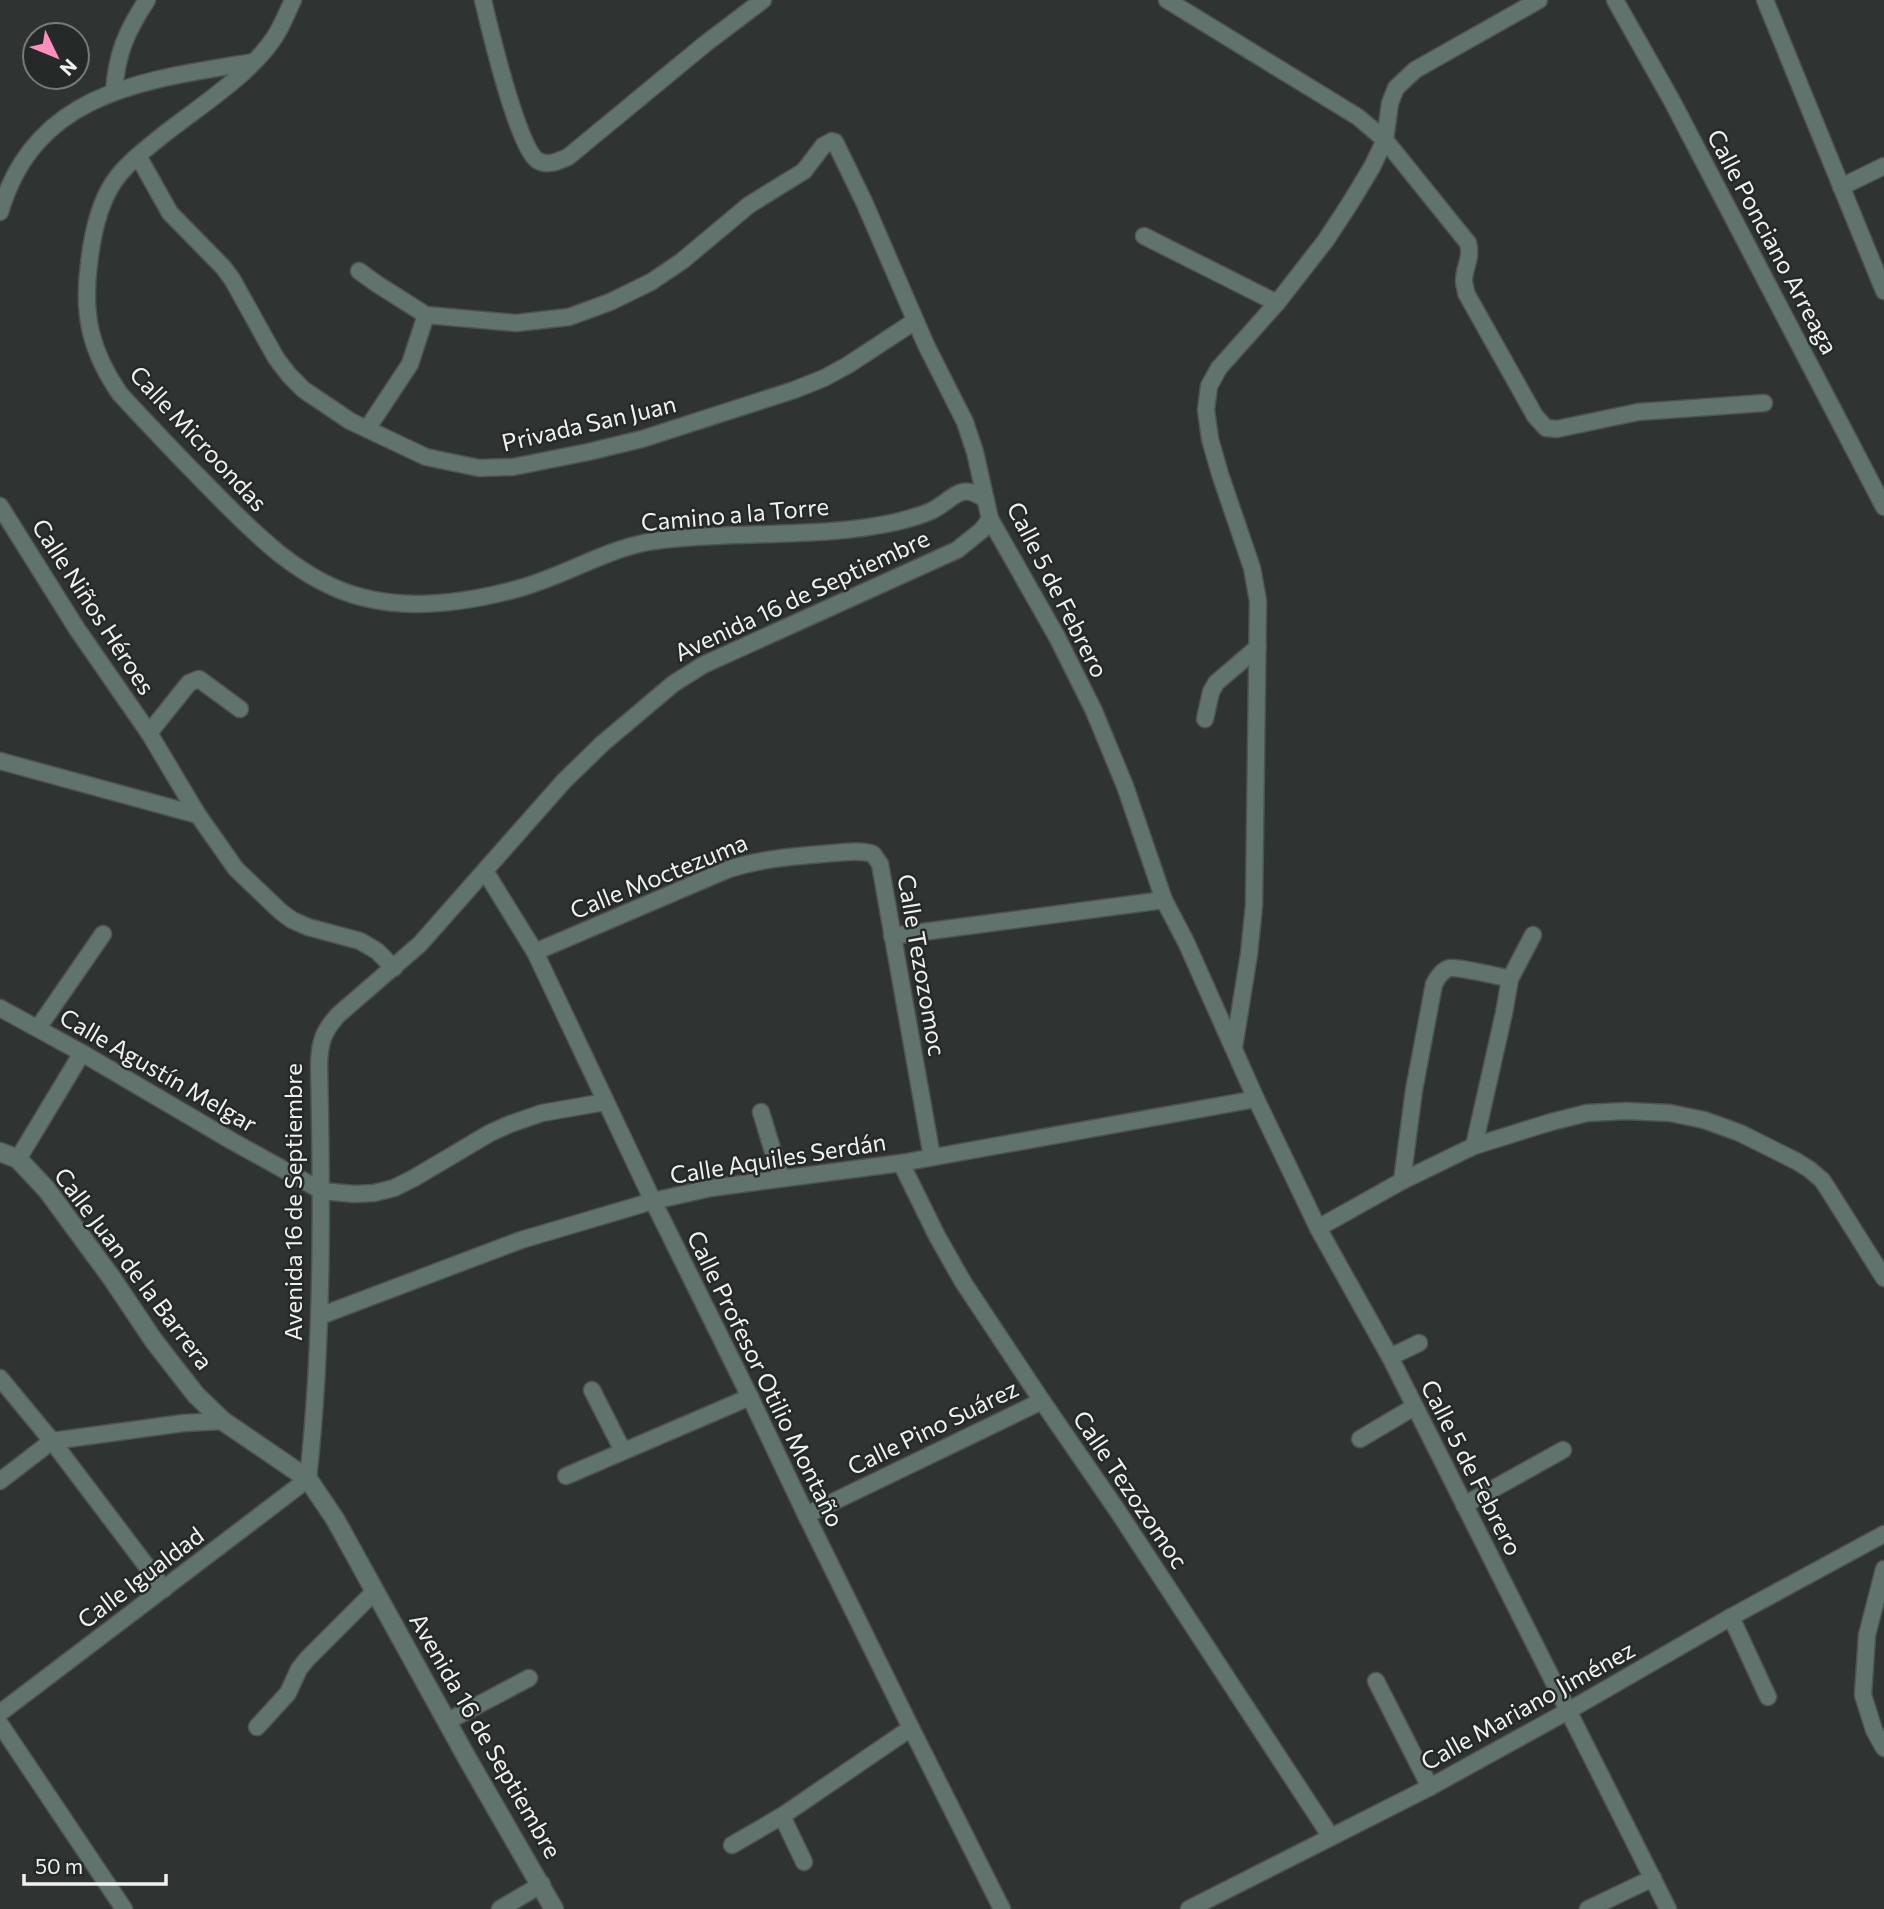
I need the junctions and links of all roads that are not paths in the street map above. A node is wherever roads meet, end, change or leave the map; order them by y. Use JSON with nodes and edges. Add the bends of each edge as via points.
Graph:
{"nodes":[{"id":1,"x":147,"y":0,"type":"edge"},
{"id":2,"x":293,"y":0,"type":"edge"},
{"id":3,"x":483,"y":0,"type":"edge"},
{"id":4,"x":763,"y":0,"type":"edge"},
{"id":5,"x":1167,"y":0,"type":"edge"},
{"id":6,"x":1539,"y":0,"type":"edge"},
{"id":7,"x":1615,"y":0,"type":"edge"},
{"id":8,"x":1765,"y":0,"type":"edge"},
{"id":9,"x":255,"y":62,"type":"junction"},
{"id":10,"x":114,"y":91,"type":"junction"},
{"id":11,"x":1385,"y":140,"type":"junction"},
{"id":12,"x":138,"y":156,"type":"junction"},
{"id":13,"x":1884,"y":166,"type":"edge"},
{"id":14,"x":1841,"y":187,"type":"junction"},
{"id":15,"x":0,"y":212,"type":"edge"},
{"id":16,"x":1144,"y":236,"type":"dead end"},
{"id":17,"x":359,"y":271,"type":"dead end"},
{"id":18,"x":1884,"y":291,"type":"edge"},
{"id":19,"x":1277,"y":303,"type":"junction"},
{"id":20,"x":426,"y":315,"type":"junction"},
{"id":21,"x":915,"y":321,"type":"junction"},
{"id":22,"x":1764,"y":403,"type":"dead end"},
{"id":23,"x":368,"y":429,"type":"junction"},
{"id":24,"x":986,"y":500,"type":"junction"},
{"id":25,"x":0,"y":506,"type":"edge"},
{"id":26,"x":1884,"y":507,"type":"edge"},
{"id":27,"x":990,"y":519,"type":"junction"},
{"id":28,"x":361,"y":597,"type":"joint"},
{"id":29,"x":1258,"y":647,"type":"junction"},
{"id":30,"x":240,"y":709,"type":"dead end"},
{"id":31,"x":1205,"y":719,"type":"dead end"},
{"id":32,"x":149,"y":733,"type":"junction"},
{"id":33,"x":0,"y":761,"type":"edge"},
{"id":34,"x":198,"y":815,"type":"junction"},
{"id":35,"x":880,"y":864,"type":"joint"},
{"id":36,"x":485,"y":871,"type":"junction"},
{"id":37,"x":1164,"y":900,"type":"junction"},
{"id":38,"x":103,"y":934,"type":"dead end"},
{"id":39,"x":1533,"y":935,"type":"dead end"},
{"id":40,"x":892,"y":936,"type":"junction"},
{"id":41,"x":535,"y":952,"type":"junction"},
{"id":42,"x":394,"y":968,"type":"junction"},
{"id":43,"x":1510,"y":978,"type":"junction"},
{"id":44,"x":0,"y":1008,"type":"edge"},
{"id":45,"x":38,"y":1028,"type":"junction"},
{"id":46,"x":1234,"y":1047,"type":"junction"},
{"id":47,"x":82,"y":1053,"type":"junction"},
{"id":48,"x":1256,"y":1099,"type":"junction"},
{"id":49,"x":605,"y":1102,"type":"junction"},
{"id":50,"x":761,"y":1112,"type":"dead end"},
{"id":51,"x":1474,"y":1146,"type":"junction"},
{"id":52,"x":0,"y":1152,"type":"edge"},
{"id":53,"x":932,"y":1157,"type":"junction"},
{"id":54,"x":18,"y":1159,"type":"junction"},
{"id":55,"x":901,"y":1163,"type":"junction"},
{"id":56,"x":781,"y":1178,"type":"junction"},
{"id":57,"x":1402,"y":1181,"type":"junction"},
{"id":58,"x":322,"y":1191,"type":"junction"},
{"id":59,"x":653,"y":1201,"type":"junction"},
{"id":60,"x":1318,"y":1228,"type":"junction"},
{"id":61,"x":1884,"y":1279,"type":"edge"},
{"id":62,"x":320,"y":1316,"type":"junction"},
{"id":63,"x":1419,"y":1343,"type":"dead end"},
{"id":64,"x":1390,"y":1357,"type":"junction"},
{"id":65,"x":0,"y":1378,"type":"edge"},
{"id":66,"x":592,"y":1390,"type":"dead end"},
{"id":67,"x":750,"y":1397,"type":"junction"},
{"id":68,"x":1042,"y":1401,"type":"junction"},
{"id":69,"x":1414,"y":1407,"type":"junction"},
{"id":70,"x":223,"y":1421,"type":"junction"},
{"id":71,"x":1360,"y":1439,"type":"dead end"},
{"id":72,"x":52,"y":1441,"type":"junction"},
{"id":73,"x":1563,"y":1450,"type":"dead end"},
{"id":74,"x":623,"y":1451,"type":"junction"},
{"id":75,"x":566,"y":1476,"type":"dead end"},
{"id":76,"x":308,"y":1479,"type":"junction"},
{"id":77,"x":0,"y":1481,"type":"edge"},
{"id":78,"x":1464,"y":1505,"type":"junction"},
{"id":79,"x":806,"y":1515,"type":"junction"},
{"id":80,"x":1884,"y":1534,"type":"edge"},
{"id":81,"x":1884,"y":1569,"type":"edge"},
{"id":82,"x":164,"y":1589,"type":"junction"},
{"id":83,"x":375,"y":1591,"type":"junction"},
{"id":84,"x":1731,"y":1617,"type":"junction"},
{"id":85,"x":529,"y":1678,"type":"dead end"},
{"id":86,"x":1376,"y":1681,"type":"dead end"},
{"id":87,"x":1768,"y":1698,"type":"dead end"},
{"id":88,"x":1568,"y":1711,"type":"junction"},
{"id":89,"x":0,"y":1713,"type":"edge"},
{"id":90,"x":448,"y":1721,"type":"junction"},
{"id":91,"x":0,"y":1724,"type":"edge"},
{"id":92,"x":257,"y":1727,"type":"dead end"},
{"id":93,"x":911,"y":1728,"type":"junction"},
{"id":94,"x":1884,"y":1748,"type":"edge"},
{"id":95,"x":1430,"y":1787,"type":"junction"},
{"id":96,"x":782,"y":1816,"type":"junction"},
{"id":97,"x":1331,"y":1837,"type":"junction"},
{"id":98,"x":732,"y":1845,"type":"dead end"},
{"id":99,"x":804,"y":1863,"type":"dead end"},
{"id":100,"x":1653,"y":1878,"type":"junction"},
{"id":101,"x":542,"y":1884,"type":"junction"},
{"id":102,"x":124,"y":1909,"type":"edge"},
{"id":103,"x":499,"y":1909,"type":"edge"},
{"id":104,"x":554,"y":1909,"type":"edge"},
{"id":105,"x":1002,"y":1909,"type":"edge"},
{"id":106,"x":1189,"y":1909,"type":"edge"},
{"id":107,"x":1588,"y":1909,"type":"edge"},
{"id":108,"x":1668,"y":1909,"type":"edge"}],
"edges":[{"from":1,"to":10,"type":"street","via":[[126,34]]},
{"from":2,"to":9,"type":"street","name":"Calle Microondas","via":[[273,40]]},
{"from":3,"to":4,"type":"street","via":[[518,129],[530,153],[546,164],[568,157]]},
{"from":5,"to":11,"type":"street","via":[[1358,117]]},
{"from":6,"to":11,"type":"street","via":[[1403,79],[1390,103]]},
{"from":7,"to":26,"type":"street","name":"Calle Ponciano Arreaga"},
{"from":8,"to":14,"type":"street"},
{"from":9,"to":10,"type":"street","via":[[183,73]]},
{"from":9,"to":12,"type":"street","name":"Calle Microondas"},
{"from":10,"to":15,"type":"street","via":[[41,136],[16,171]]},
{"from":11,"to":19,"type":"street","via":[[1334,228]]},
{"from":11,"to":22,"type":"street","via":[[1468,243],[1466,293],[1546,428],[1638,412]]},
{"from":12,"to":23,"type":"street","name":"Privada San Juan","via":[[170,213],[232,279],[289,374],[304,390]]},
{"from":12,"to":28,"type":"street","name":"Calle Microondas","via":[[107,193],[91,245],[86,282],[88,320],[105,373],[161,438],[270,545],[303,570]]},
{"from":13,"to":14,"type":"street"},
{"from":14,"to":18,"type":"street"},
{"from":16,"to":19,"type":"street"},
{"from":17,"to":20,"type":"street"},
{"from":19,"to":29,"type":"street","via":[[1219,368],[1209,386],[1206,410],[1209,439],[1252,568]]},
{"from":20,"to":21,"type":"street","name":"Calle 5 de Febrero","via":[[516,323],[569,317],[610,302],[682,261],[749,205],[804,171],[832,141],[838,145]]},
{"from":20,"to":23,"type":"street","via":[[410,364]]},
{"from":21,"to":23,"type":"street","name":"Privada San Juan","via":[[848,365],[794,390],[642,439],[546,461],[479,468],[451,463],[426,457]]},
{"from":21,"to":24,"type":"street","name":"Calle 5 de Febrero","via":[[965,422]]},
{"from":24,"to":27,"type":"street","name":"Calle 5 de Febrero"},
{"from":24,"to":28,"type":"street","name":"Camino a la Torre","via":[[972,491],[964,492],[922,515],[858,528],[646,542],[531,585],[470,599],[397,604]]},
{"from":25,"to":32,"type":"street","name":"Calle Niños Héroes"},
{"from":27,"to":36,"type":"street","name":"Avenida 16 de Septiembre","via":[[957,550],[703,664],[673,684],[564,781]]},
{"from":27,"to":37,"type":"street","name":"Calle 5 de Febrero","via":[[1094,711]]},
{"from":29,"to":31,"type":"street","via":[[1216,683]]},
{"from":29,"to":46,"type":"street","via":[[1254,905]]},
{"from":30,"to":32,"type":"street","name":"Calle Niños Héroes","via":[[199,679],[190,683]]},
{"from":32,"to":34,"type":"street","name":"Calle Niños Héroes"},
{"from":33,"to":34,"type":"street"},
{"from":34,"to":42,"type":"street","name":"Calle Niños Héroes","via":[[236,869],[280,911],[308,927],[360,941]]},
{"from":35,"to":40,"type":"street","name":"Calle Tezozomoc"},
{"from":35,"to":41,"type":"street","name":"Calle Moctezuma","via":[[873,854],[858,852],[753,862]]},
{"from":36,"to":41,"type":"street","name":"Calle Profesor Otilio Montaño"},
{"from":36,"to":42,"type":"street","name":"Avenida 16 de Septiembre"},
{"from":37,"to":40,"type":"street"},
{"from":37,"to":46,"type":"street","name":"Calle 5 de Febrero"},
{"from":38,"to":45,"type":"street"},
{"from":39,"to":43,"type":"street"},
{"from":40,"to":53,"type":"street","name":"Calle Tezozomoc"},
{"from":41,"to":49,"type":"street","name":"Calle Profesor Otilio Montaño"},
{"from":42,"to":58,"type":"street","name":"Avenida 16 de Septiembre","via":[[338,1015],[323,1035],[319,1049]]},
{"from":43,"to":51,"type":"street"},
{"from":43,"to":57,"type":"street","via":[[1451,968],[1434,984],[1413,1090]]},
{"from":44,"to":45,"type":"street","name":"Calle Agustín Melgar"},
{"from":45,"to":47,"type":"street","name":"Calle Agustín Melgar"},
{"from":46,"to":48,"type":"street","name":"Calle 5 de Febrero"},
{"from":47,"to":54,"type":"street"},
{"from":47,"to":58,"type":"street","name":"Calle Agustín Melgar"},
{"from":48,"to":53,"type":"street","name":"Calle Aquiles Serdán"},
{"from":48,"to":60,"type":"street","name":"Calle 5 de Febrero"},
{"from":49,"to":58,"type":"street","name":"Calle Agustín Melgar","via":[[510,1124],[394,1188],[364,1193]]},
{"from":49,"to":59,"type":"street","name":"Calle Profesor Otilio Montaño"},
{"from":50,"to":56,"type":"street"},
{"from":51,"to":57,"type":"street"},
{"from":51,"to":61,"type":"street","via":[[1587,1113],[1670,1113],[1704,1120],[1796,1161],[1822,1180]]},
{"from":52,"to":54,"type":"street","name":"Calle Juan de la Barrera"},
{"from":53,"to":55,"type":"street","name":"Calle Aquiles Serdán"},
{"from":54,"to":70,"type":"street","name":"Calle Juan de la Barrera","via":[[47,1190],[177,1372]]},
{"from":55,"to":56,"type":"street","name":"Calle Aquiles Serdán"},
{"from":55,"to":68,"type":"street","name":"Calle Tezozomoc","via":[[963,1282]]},
{"from":56,"to":59,"type":"street","name":"Calle Aquiles Serdán"},
{"from":57,"to":60,"type":"street"},
{"from":58,"to":62,"type":"street","name":"Avenida 16 de Septiembre"},
{"from":59,"to":62,"type":"street","name":"Calle Aquiles Serdán","via":[[521,1240]]},
{"from":59,"to":67,"type":"street","name":"Calle Profesor Otilio Montaño"},
{"from":60,"to":64,"type":"street","name":"Calle 5 de Febrero"},
{"from":62,"to":76,"type":"street","name":"Avenida 16 de Septiembre"},
{"from":63,"to":64,"type":"street"},
{"from":64,"to":69,"type":"street","name":"Calle 5 de Febrero"},
{"from":65,"to":72,"type":"street"},
{"from":66,"to":74,"type":"street"},
{"from":67,"to":74,"type":"street"},
{"from":67,"to":79,"type":"street","name":"Calle Profesor Otilio Montaño"},
{"from":68,"to":79,"type":"street","name":"Calle Pino Suárez"},
{"from":68,"to":97,"type":"street","name":"Calle Tezozomoc"},
{"from":69,"to":71,"type":"street"},
{"from":69,"to":78,"type":"street","name":"Calle 5 de Febrero"},
{"from":70,"to":72,"type":"street"},
{"from":70,"to":76,"type":"street","name":"Calle Juan de la Barrera"},
{"from":72,"to":77,"type":"street"},
{"from":72,"to":82,"type":"street"},
{"from":73,"to":78,"type":"street"},
{"from":74,"to":75,"type":"street"},
{"from":76,"to":82,"type":"street","name":"Calle Igualdad"},
{"from":76,"to":83,"type":"street","name":"Avenida 16 de Septiembre"},
{"from":78,"to":88,"type":"street","name":"Calle 5 de Febrero"},
{"from":79,"to":93,"type":"street","name":"Calle Profesor Otilio Montaño"},
{"from":80,"to":84,"type":"street","name":"Calle Mariano Jiménez"},
{"from":81,"to":94,"type":"street","via":[[1867,1634],[1863,1695]]},
{"from":82,"to":89,"type":"street","name":"Calle Igualdad"},
{"from":83,"to":90,"type":"street","name":"Avenida 16 de Septiembre"},
{"from":83,"to":92,"type":"street","via":[[307,1659],[288,1693]]},
{"from":84,"to":87,"type":"street"},
{"from":84,"to":88,"type":"street","name":"Calle Mariano Jiménez"},
{"from":85,"to":90,"type":"street"},
{"from":86,"to":95,"type":"street"},
{"from":88,"to":95,"type":"street","name":"Calle Mariano Jiménez"},
{"from":88,"to":100,"type":"street","name":"Calle 5 de Febrero"},
{"from":90,"to":101,"type":"street","name":"Avenida 16 de Septiembre"},
{"from":91,"to":102,"type":"street"},
{"from":93,"to":96,"type":"street"},
{"from":93,"to":105,"type":"street","name":"Calle Profesor Otilio Montaño"},
{"from":95,"to":97,"type":"street","name":"Calle Mariano Jiménez"},
{"from":96,"to":98,"type":"street"},
{"from":96,"to":99,"type":"street"},
{"from":97,"to":106,"type":"street","name":"Calle Mariano Jiménez"},
{"from":100,"to":107,"type":"street"},
{"from":100,"to":108,"type":"street","name":"Calle 5 de Febrero"},
{"from":101,"to":103,"type":"street"},
{"from":101,"to":104,"type":"street","name":"Avenida 16 de Septiembre"}]}
